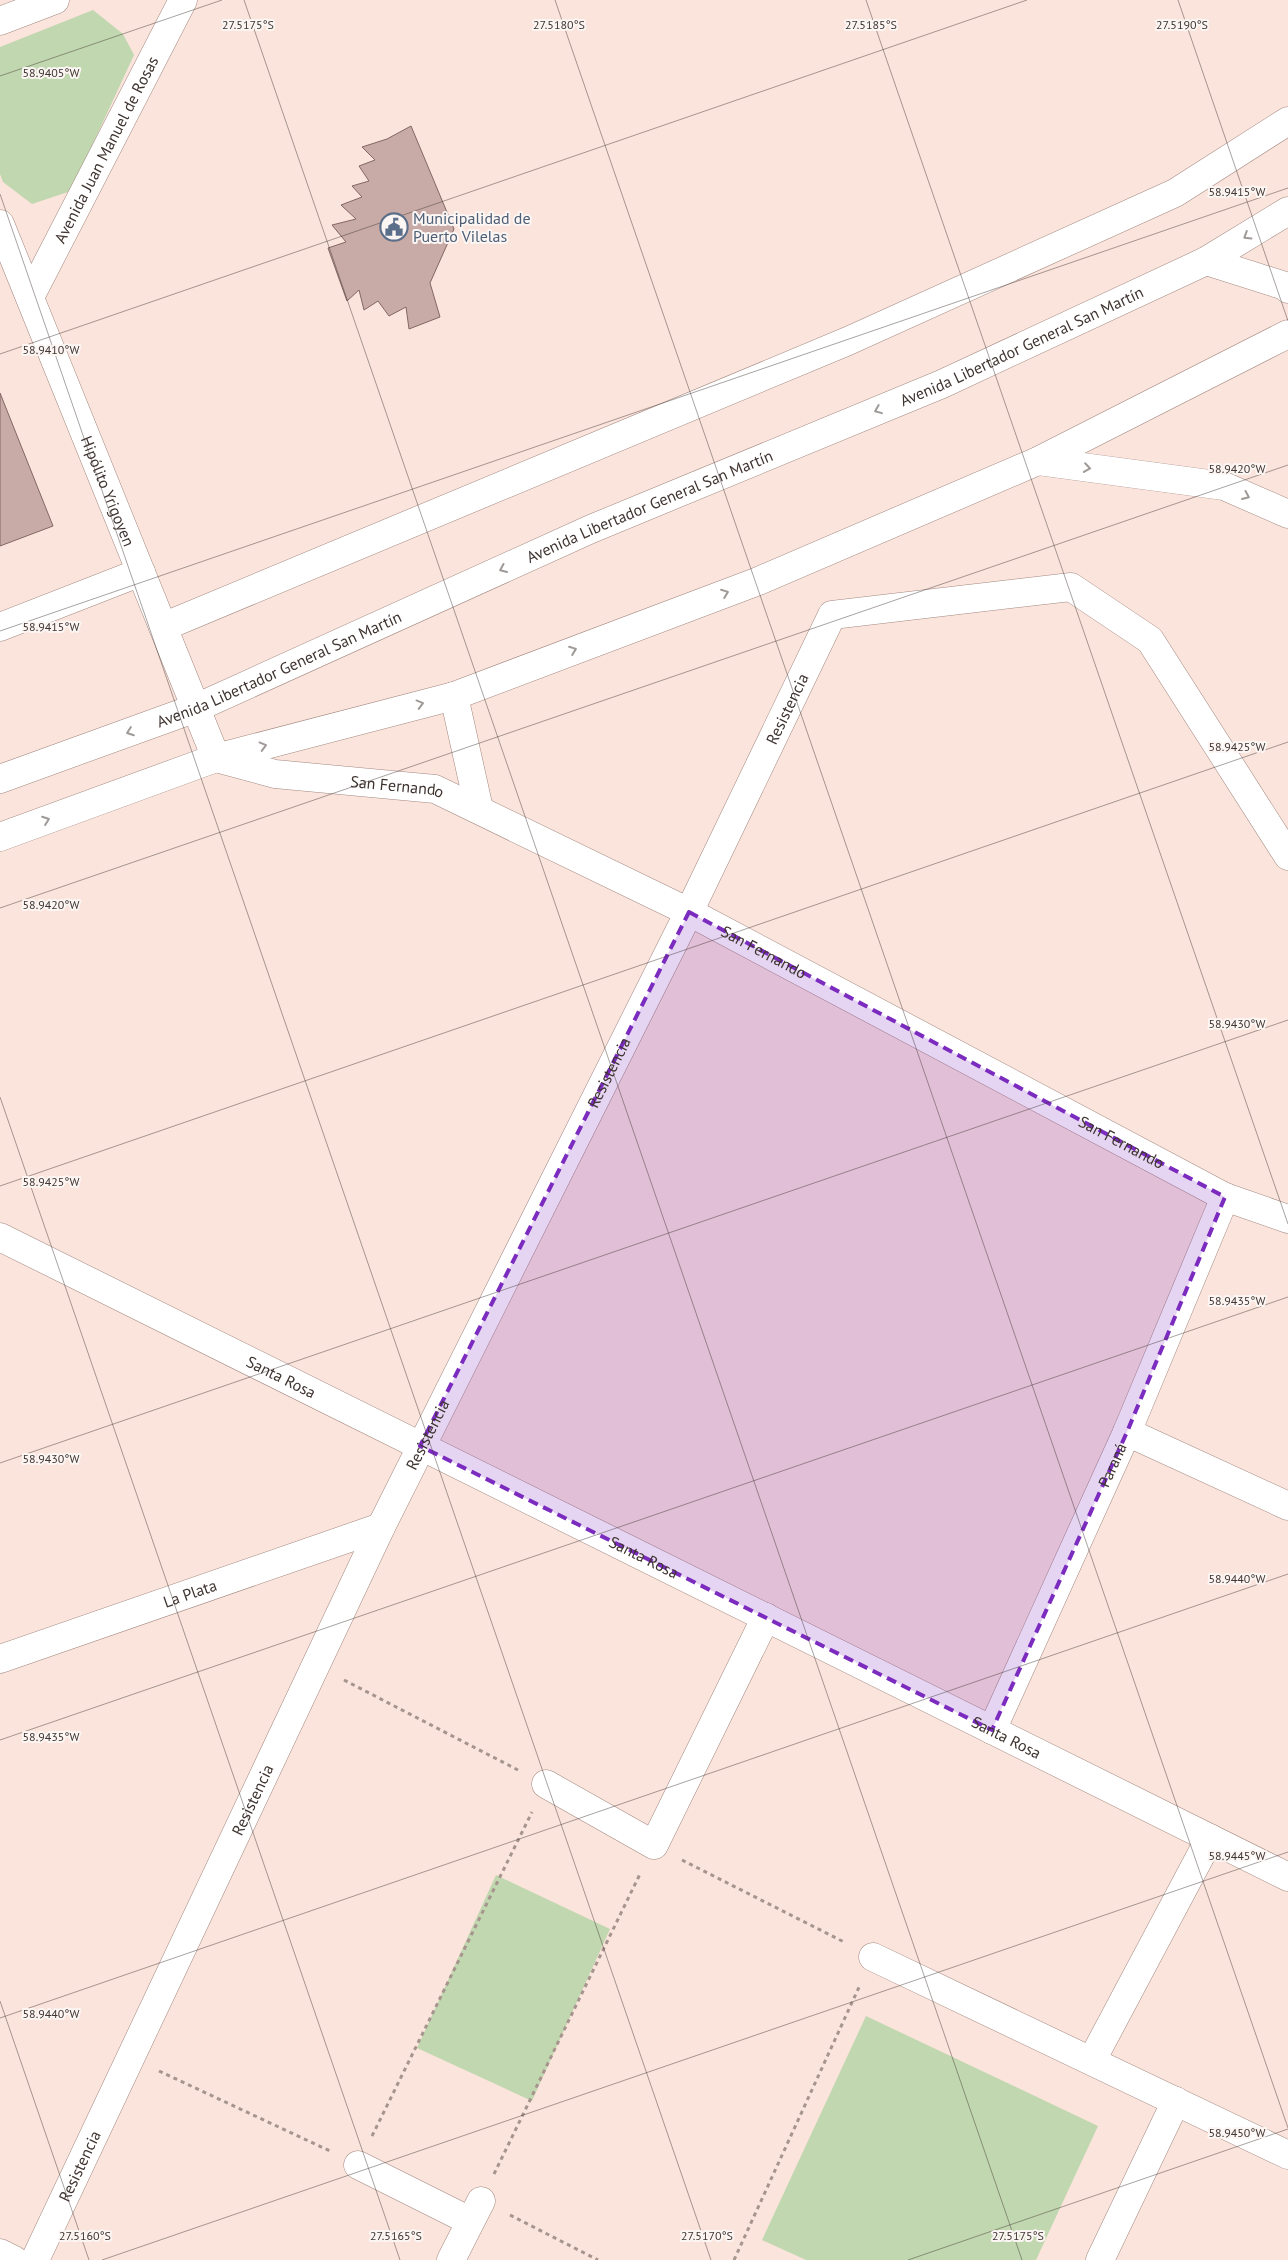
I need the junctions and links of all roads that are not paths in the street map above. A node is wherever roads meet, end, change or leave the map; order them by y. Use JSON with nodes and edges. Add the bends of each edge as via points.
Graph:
{"nodes":[{"id":1,"x":55,"y":0,"type":"edge"},
{"id":2,"x":183,"y":0,"type":"edge"},
{"id":3,"x":0,"y":21,"type":"edge"},
{"id":4,"x":1288,"y":121,"type":"edge"},
{"id":5,"x":1288,"y":211,"type":"edge"},
{"id":6,"x":0,"y":224,"type":"edge"},
{"id":7,"x":1206,"y":261,"type":"junction"},
{"id":8,"x":1288,"y":289,"type":"edge"},
{"id":9,"x":30,"y":297,"type":"junction"},
{"id":10,"x":1288,"y":334,"type":"edge"},
{"id":11,"x":1038,"y":461,"type":"junction"},
{"id":12,"x":1288,"y":514,"type":"edge"},
{"id":13,"x":141,"y":572,"type":"junction"},
{"id":14,"x":0,"y":627,"type":"edge"},
{"id":15,"x":163,"y":627,"type":"junction"},
{"id":16,"x":454,"y":696,"type":"junction"},
{"id":17,"x":196,"y":708,"type":"junction"},
{"id":18,"x":216,"y":758,"type":"junction"},
{"id":19,"x":0,"y":779,"type":"edge"},
{"id":20,"x":479,"y":809,"type":"junction"},
{"id":21,"x":0,"y":837,"type":"edge"},
{"id":22,"x":1288,"y":856,"type":"edge"},
{"id":23,"x":689,"y":912,"type":"junction"},
{"id":24,"x":1225,"y":1197,"type":"junction"},
{"id":25,"x":1288,"y":1219,"type":"edge"},
{"id":26,"x":0,"y":1237,"type":"edge"},
{"id":27,"x":1128,"y":1432,"type":"junction"},
{"id":28,"x":420,"y":1446,"type":"junction"},
{"id":29,"x":1288,"y":1506,"type":"edge"},
{"id":30,"x":380,"y":1527,"type":"junction"},
{"id":31,"x":766,"y":1617,"type":"junction"},
{"id":32,"x":0,"y":1658,"type":"edge"},
{"id":33,"x":992,"y":1730,"type":"junction"},
{"id":34,"x":546,"y":1784,"type":"road end"},
{"id":35,"x":1210,"y":1838,"type":"junction"},
{"id":36,"x":1288,"y":1877,"type":"edge"},
{"id":37,"x":873,"y":1957,"type":"road end"},
{"id":38,"x":1092,"y":2060,"type":"junction"},
{"id":39,"x":1176,"y":2102,"type":"junction"},
{"id":40,"x":1288,"y":2156,"type":"edge"},
{"id":41,"x":358,"y":2165,"type":"road end"},
{"id":42,"x":0,"y":2253,"type":"edge"},
{"id":43,"x":14,"y":2260,"type":"edge"},
{"id":44,"x":35,"y":2260,"type":"edge"},
{"id":45,"x":451,"y":2260,"type":"edge"},
{"id":46,"x":1100,"y":2260,"type":"edge"}],
"edges":[{"from":1,"to":3,"type":"street"},
{"from":2,"to":9,"type":"street","name":"Avenida Juan Manuel de Rosas"},
{"from":4,"to":15,"type":"street","via":[[1175,193],[857,337]]},
{"from":5,"to":7,"type":"street","name":"Avenida Libertador General San Martín","one_way":true},
{"from":6,"to":9,"type":"street","name":"Hipólito Yrigoyen"},
{"from":7,"to":8,"type":"street"},
{"from":7,"to":17,"type":"street","name":"Avenida Libertador General San Martín","one_way":true,"via":[[942,384],[591,529]]},
{"from":9,"to":13,"type":"street","name":"Hipólito Yrigoyen"},
{"from":10,"to":11,"type":"street"},
{"from":11,"to":12,"type":"street","one_way":true,"via":[[1224,486]]},
{"from":16,"to":11,"type":"street","one_way":true,"via":[[756,582]]},
{"from":13,"to":14,"type":"street"},
{"from":13,"to":15,"type":"street","name":"Hipólito Yrigoyen"},
{"from":15,"to":17,"type":"street","name":"Hipólito Yrigoyen"},
{"from":18,"to":16,"type":"street","one_way":true},
{"from":16,"to":20,"type":"street"},
{"from":17,"to":18,"type":"street","name":"Hipólito Yrigoyen"},
{"from":17,"to":19,"type":"street","name":"Avenida Libertador General San Martín","one_way":true},
{"from":18,"to":20,"type":"street","name":"San Fernando","via":[[276,774],[435,789]]},
{"from":21,"to":18,"type":"street","one_way":true},
{"from":20,"to":23,"type":"street","name":"San Fernando"},
{"from":22,"to":23,"type":"street","name":"Resistencia","via":[[1150,640],[1071,587],[832,615]]},
{"from":23,"to":24,"type":"street","name":"San Fernando"},
{"from":23,"to":28,"type":"street","name":"Resistencia"},
{"from":24,"to":25,"type":"street","name":"San Fernando"},
{"from":24,"to":27,"type":"street","name":"Paraná"},
{"from":26,"to":28,"type":"street","name":"Santa Rosa"},
{"from":27,"to":29,"type":"street"},
{"from":27,"to":33,"type":"street","name":"Paraná"},
{"from":28,"to":30,"type":"street","name":"Resistencia"},
{"from":28,"to":31,"type":"street","name":"Santa Rosa"},
{"from":30,"to":32,"type":"street","name":"La Plata"},
{"from":30,"to":44,"type":"street","name":"Resistencia"},
{"from":31,"to":33,"type":"street","name":"Santa Rosa"},
{"from":31,"to":34,"type":"street","via":[[654,1845]]},
{"from":33,"to":35,"type":"street","name":"Santa Rosa"},
{"from":35,"to":36,"type":"street","name":"Santa Rosa"},
{"from":35,"to":38,"type":"street"},
{"from":37,"to":38,"type":"street"},
{"from":38,"to":39,"type":"street"},
{"from":39,"to":40,"type":"street"},
{"from":39,"to":46,"type":"street"},
{"from":41,"to":45,"type":"street","via":[[476,2211]]},
{"from":42,"to":43,"type":"street"}]}
